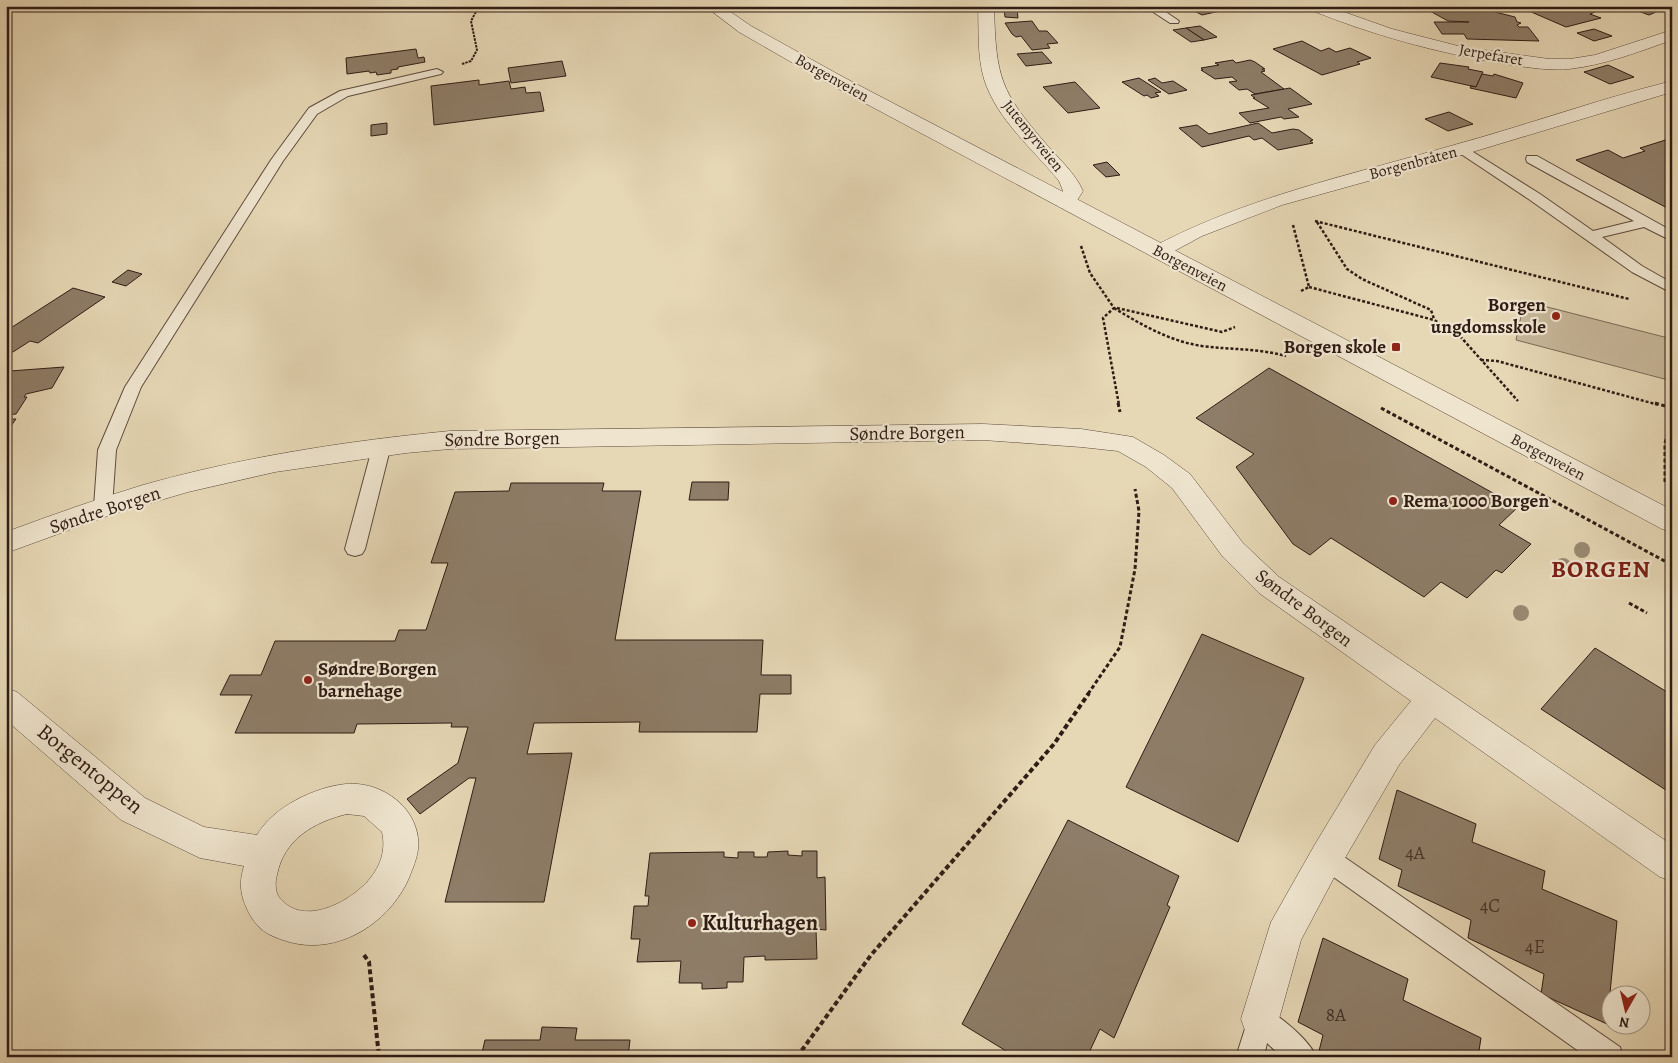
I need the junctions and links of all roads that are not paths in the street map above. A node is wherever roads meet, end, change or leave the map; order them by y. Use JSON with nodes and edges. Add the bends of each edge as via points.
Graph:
{"nodes":[{"id":1,"x":712,"y":6,"type":"edge"},
{"id":2,"x":986,"y":6,"type":"edge"},
{"id":3,"x":1150,"y":6,"type":"edge"},
{"id":4,"x":1312,"y":6,"type":"edge"},
{"id":5,"x":1174,"y":21,"type":"dead end"},
{"id":6,"x":1672,"y":35,"type":"edge"},
{"id":7,"x":437,"y":72,"type":"road end"},
{"id":8,"x":1672,"y":86,"type":"edge"},
{"id":9,"x":1462,"y":149,"type":"junction"},
{"id":10,"x":1532,"y":159,"type":"dead end"},
{"id":11,"x":1066,"y":202,"type":"junction"},
{"id":12,"x":1645,"y":223,"type":"junction"},
{"id":13,"x":1590,"y":236,"type":"junction"},
{"id":14,"x":1672,"y":237,"type":"edge"},
{"id":15,"x":1158,"y":252,"type":"junction"},
{"id":16,"x":1672,"y":289,"type":"edge"},
{"id":17,"x":382,"y":445,"type":"junction"},
{"id":18,"x":103,"y":507,"type":"junction"},
{"id":19,"x":1672,"y":522,"type":"edge"},
{"id":20,"x":6,"y":543,"type":"edge"},
{"id":21,"x":355,"y":549,"type":"dead end"},
{"id":22,"x":1431,"y":699,"type":"junction"},
{"id":23,"x":6,"y":701,"type":"edge"},
{"id":24,"x":265,"y":853,"type":"junction"},
{"id":25,"x":1326,"y":858,"type":"junction"},
{"id":26,"x":1672,"y":865,"type":"edge"},
{"id":27,"x":1260,"y":1019,"type":"junction"},
{"id":28,"x":1250,"y":1057,"type":"edge"},
{"id":29,"x":1303,"y":1057,"type":"edge"},
{"id":30,"x":1610,"y":1057,"type":"edge"}],
"edges":[{"from":1,"to":11,"type":"street","name":"Borgenveien","via":[[745,29],[829,77]]},
{"from":2,"to":11,"type":"street","name":"Jutemyrveien","via":[[988,56],[997,90],[1044,154],[1069,179],[1073,191]]},
{"from":3,"to":5,"type":"lane"},
{"from":4,"to":6,"type":"street","name":"Jerpefaret","via":[[1436,45],[1484,56],[1539,63],[1589,61]]},
{"from":7,"to":18,"type":"lane","via":[[344,93],[313,111],[277,160],[133,387],[107,450]]},
{"from":8,"to":9,"type":"street","name":"Borgenbråten"},
{"from":9,"to":13,"type":"lane"},
{"from":9,"to":15,"type":"street","name":"Borgenbråten","via":[[1195,232]]},
{"from":10,"to":12,"type":"lane"},
{"from":11,"to":15,"type":"street","name":"Borgenveien"},
{"from":12,"to":13,"type":"lane"},
{"from":12,"to":14,"type":"lane"},
{"from":13,"to":16,"type":"lane"},
{"from":15,"to":19,"type":"street","name":"Borgenveien"},
{"from":17,"to":18,"type":"street","name":"Søndre Borgen","via":[[240,470]]},
{"from":17,"to":21,"type":"lane"},
{"from":17,"to":22,"type":"street","name":"Søndre Borgen","via":[[450,440],[983,432],[1124,443],[1181,481],[1233,550],[1269,585]]},
{"from":18,"to":20,"type":"street","name":"Søndre Borgen"},
{"from":22,"to":25,"type":"street","via":[[1387,755]]},
{"from":22,"to":26,"type":"street","name":"Søndre Borgen"},
{"from":23,"to":24,"type":"street","name":"Borgentoppen","via":[[133,809],[200,842]]},
{"from":24,"to":24,"type":"street","via":[[280,833],[300,816],[323,804],[347,799],[367,801],[384,809],[396,822],[402,839],[400,858],[392,879],[376,898],[342,921],[309,929],[286,926],[268,914],[259,896],[257,875]]},
{"from":25,"to":27,"type":"street","via":[[1284,936]]},
{"from":25,"to":30,"type":"lane"},
{"from":27,"to":28,"type":"lane"},
{"from":27,"to":29,"type":"lane"}]}
